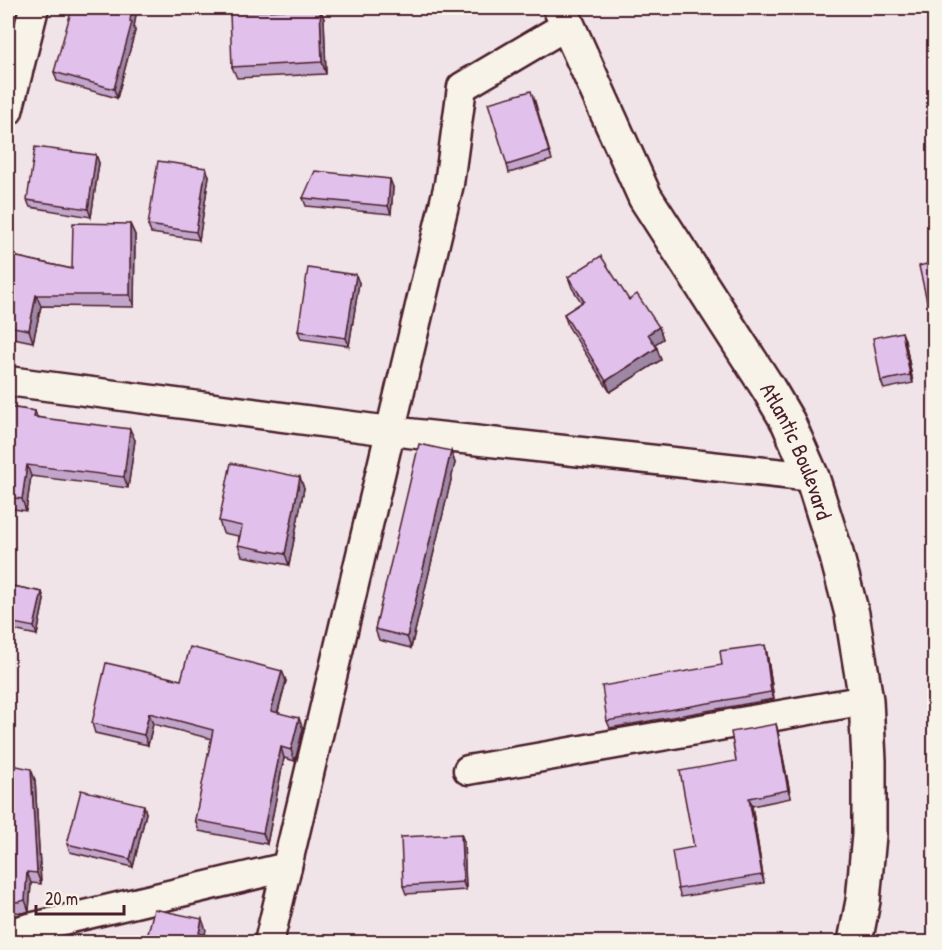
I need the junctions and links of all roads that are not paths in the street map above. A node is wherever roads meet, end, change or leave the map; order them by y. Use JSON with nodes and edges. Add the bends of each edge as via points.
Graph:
{"nodes":[{"id":1,"x":34,"y":8,"type":"edge"},
{"id":2,"x":563,"y":16,"type":"edge"},
{"id":3,"x":8,"y":111,"type":"edge"},
{"id":4,"x":8,"y":381,"type":"edge"},
{"id":5,"x":390,"y":431,"type":"junction"},
{"id":6,"x":812,"y":477,"type":"junction"},
{"id":7,"x":866,"y":700,"type":"junction"},
{"id":8,"x":468,"y":770,"type":"dead end"},
{"id":9,"x":287,"y":867,"type":"junction"},
{"id":10,"x":8,"y":933,"type":"edge"},
{"id":11,"x":269,"y":942,"type":"edge"},
{"id":12,"x":855,"y":942,"type":"edge"}],
"edges":[{"from":1,"to":3,"type":"street"},
{"from":2,"to":5,"type":"street","via":[[462,87],[449,184]]},
{"from":2,"to":6,"type":"street","name":"Atlantic Boulevard","via":[[645,197],[768,388]]},
{"from":4,"to":5,"type":"street"},
{"from":5,"to":6,"type":"street"},
{"from":5,"to":9,"type":"street"},
{"from":6,"to":7,"type":"street","name":"Atlantic Boulevard","via":[[852,614]]},
{"from":7,"to":8,"type":"street"},
{"from":7,"to":12,"type":"street","name":"Atlantic Boulevard","via":[[869,835]]},
{"from":9,"to":10,"type":"street"},
{"from":9,"to":11,"type":"street"}]}
